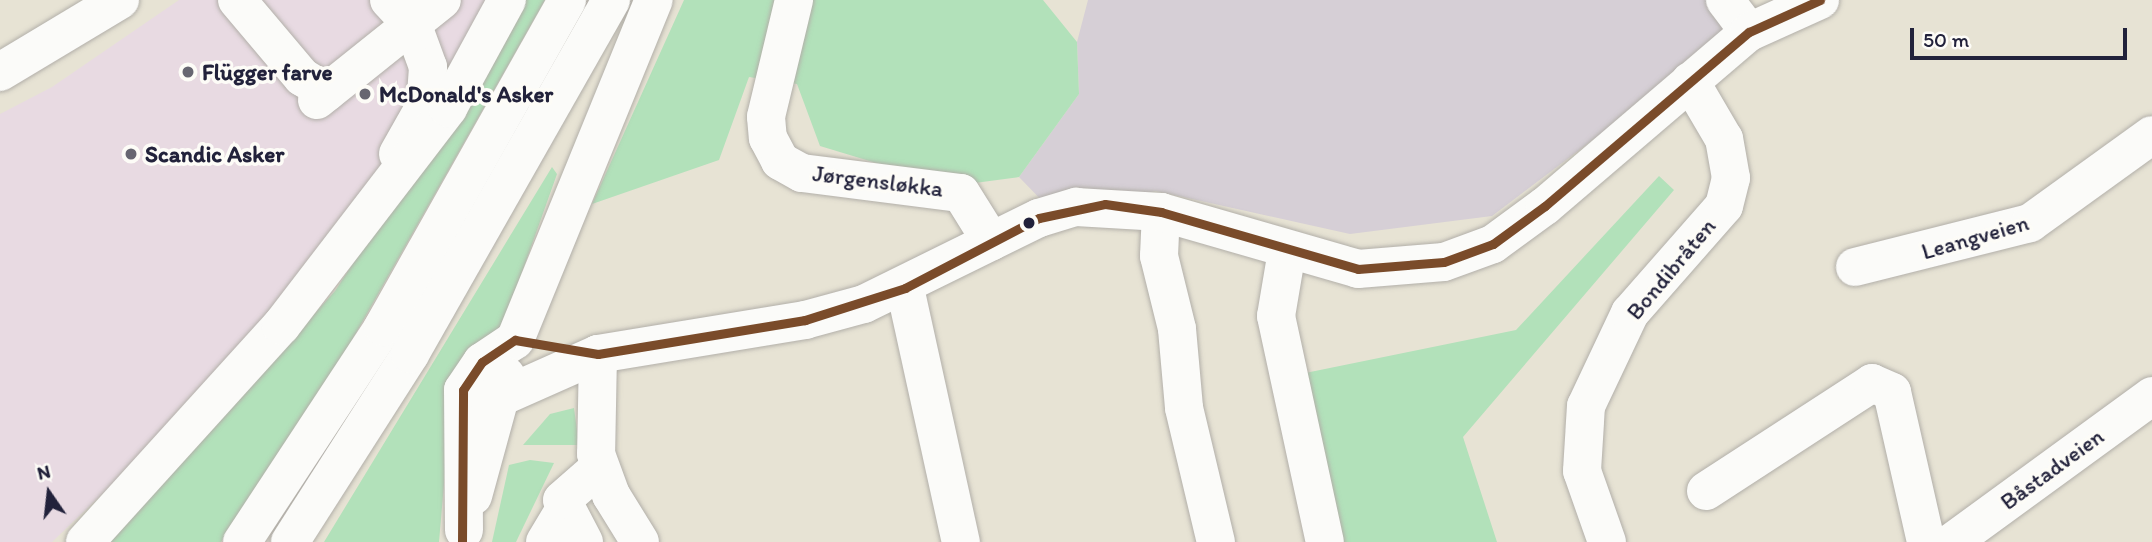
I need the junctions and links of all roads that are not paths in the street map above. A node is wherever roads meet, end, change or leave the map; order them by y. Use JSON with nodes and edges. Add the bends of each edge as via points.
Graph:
{"nodes":[{"id":1,"x":120,"y":0,"type":"edge"},
{"id":2,"x":237,"y":0,"type":"edge"},
{"id":3,"x":442,"y":0,"type":"edge"},
{"id":4,"x":507,"y":0,"type":"edge"},
{"id":5,"x":567,"y":0,"type":"edge"},
{"id":6,"x":611,"y":0,"type":"edge"},
{"id":7,"x":654,"y":0,"type":"edge"},
{"id":8,"x":794,"y":0,"type":"edge"},
{"id":9,"x":1725,"y":0,"type":"edge"},
{"id":10,"x":1820,"y":0,"type":"edge"},
{"id":11,"x":401,"y":13,"type":"edge"},
{"id":12,"x":1749,"y":32,"type":"junction"},
{"id":13,"x":0,"y":72,"type":"edge"},
{"id":14,"x":1690,"y":82,"type":"junction"},
{"id":15,"x":2152,"y":135,"type":"edge"},
{"id":16,"x":1161,"y":212,"type":"junction"},
{"id":17,"x":365,"y":213,"type":"junction"},
{"id":18,"x":991,"y":241,"type":"junction"},
{"id":19,"x":1287,"y":251,"type":"junction"},
{"id":20,"x":1855,"y":267,"type":"dead end"},
{"id":21,"x":905,"y":288,"type":"junction"},
{"id":22,"x":515,"y":340,"type":"junction"},
{"id":23,"x":598,"y":354,"type":"junction"},
{"id":24,"x":2152,"y":396,"type":"edge"},
{"id":25,"x":499,"y":398,"type":"junction"},
{"id":26,"x":600,"y":467,"type":"junction"},
{"id":27,"x":1706,"y":491,"type":"dead end"},
{"id":28,"x":554,"y":526,"type":"edge"},
{"id":29,"x":463,"y":536,"type":"edge"},
{"id":30,"x":85,"y":542,"type":"edge"},
{"id":31,"x":242,"y":542,"type":"edge"},
{"id":32,"x":290,"y":542,"type":"edge"},
{"id":33,"x":584,"y":542,"type":"edge"},
{"id":34,"x":639,"y":542,"type":"edge"},
{"id":35,"x":961,"y":542,"type":"edge"},
{"id":36,"x":1216,"y":542,"type":"edge"},
{"id":37,"x":1325,"y":542,"type":"edge"},
{"id":38,"x":1607,"y":542,"type":"edge"},
{"id":39,"x":1926,"y":542,"type":"edge"},
{"id":40,"x":1952,"y":542,"type":"edge"}],
"edges":[{"from":1,"to":13,"type":"main road"},
{"from":2,"to":11,"type":"main road","via":[[322,96]]},
{"from":3,"to":11,"type":"main road"},
{"from":4,"to":17,"type":"main road","via":[[447,108]]},
{"from":5,"to":31,"type":"main road","via":[[383,327]]},
{"from":6,"to":32,"type":"main road","via":[[410,354]]},
{"from":7,"to":22,"type":"main road","via":[[623,63]]},
{"from":8,"to":18,"type":"main road","name":"Jørgensløkka","via":[[766,117],[768,138],[780,161],[802,173],[961,193]]},
{"from":9,"to":12,"type":"main road"},
{"from":10,"to":12,"type":"main road"},
{"from":11,"to":17,"type":"main road","via":[[428,68],[425,106]]},
{"from":12,"to":14,"type":"main road"},
{"from":14,"to":19,"type":"main road","via":[[1493,244],[1405,269],[1358,269]]},
{"from":14,"to":38,"type":"main road","name":"Bondibråten","via":[[1724,139],[1731,178],[1724,206],[1630,313],[1586,406],[1582,471]]},
{"from":15,"to":20,"type":"main road","name":"Leangveien","via":[[2030,223]]},
{"from":16,"to":18,"type":"main road","via":[[1076,206]]},
{"from":16,"to":19,"type":"main road"},
{"from":16,"to":36,"type":"main road","via":[[1158,257],[1177,329],[1184,408]]},
{"from":17,"to":30,"type":"main road","via":[[281,326]]},
{"from":18,"to":21,"type":"main road"},
{"from":19,"to":37,"type":"main road","via":[[1276,316]]},
{"from":21,"to":23,"type":"main road","via":[[805,320]]},
{"from":21,"to":35,"type":"main road"},
{"from":22,"to":23,"type":"main road"},
{"from":22,"to":25,"type":"main road"},
{"from":22,"to":29,"type":"main road","via":[[482,362],[463,390]]},
{"from":23,"to":25,"type":"main road"},
{"from":23,"to":26,"type":"main road","via":[[593,425]]},
{"from":24,"to":40,"type":"main road","name":"Båstadveien"},
{"from":25,"to":29,"type":"main road"},
{"from":26,"to":28,"type":"main road","via":[[570,489]]},
{"from":26,"to":34,"type":"main road"},
{"from":27,"to":39,"type":"main road","via":[[1872,383],[1892,392]]},
{"from":28,"to":33,"type":"main road"}]}
